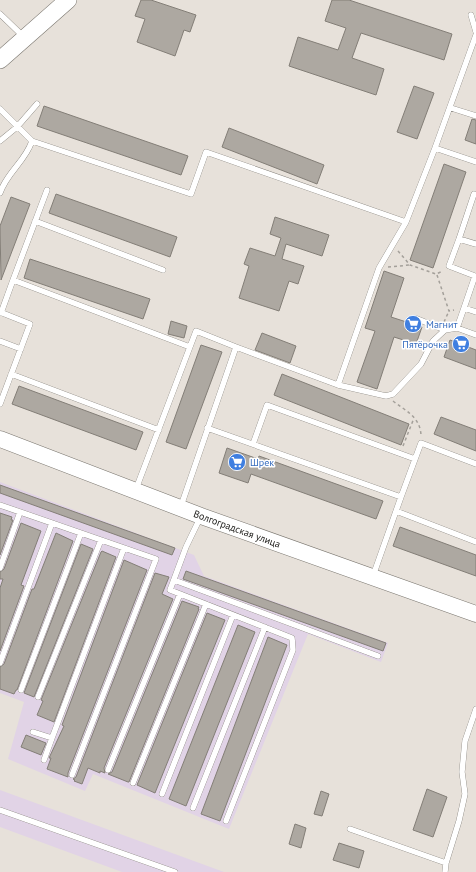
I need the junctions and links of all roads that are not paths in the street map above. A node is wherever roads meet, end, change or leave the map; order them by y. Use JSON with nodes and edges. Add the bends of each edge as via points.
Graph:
{"nodes":[{"id":1,"x":68,"y":0,"type":"edge"},
{"id":2,"x":0,"y":14,"type":"edge"},
{"id":3,"x":471,"y":15,"type":"dead end"},
{"id":4,"x":476,"y":32,"type":"edge"},
{"id":5,"x":476,"y":35,"type":"edge"},
{"id":6,"x":25,"y":39,"type":"junction"},
{"id":7,"x":0,"y":60,"type":"edge"},
{"id":8,"x":37,"y":104,"type":"dead end"},
{"id":9,"x":450,"y":108,"type":"junction"},
{"id":10,"x":0,"y":109,"type":"edge"},
{"id":11,"x":476,"y":116,"type":"edge"},
{"id":12,"x":17,"y":127,"type":"junction"},
{"id":13,"x":0,"y":141,"type":"edge"},
{"id":14,"x":32,"y":141,"type":"junction"},
{"id":15,"x":435,"y":148,"type":"junction"},
{"id":16,"x":476,"y":162,"type":"edge"},
{"id":17,"x":47,"y":190,"type":"dead end"},
{"id":18,"x":0,"y":193,"type":"edge"},
{"id":19,"x":474,"y":194,"type":"dead end"},
{"id":20,"x":35,"y":221,"type":"junction"},
{"id":21,"x":406,"y":222,"type":"junction"},
{"id":22,"x":459,"y":239,"type":"junction"},
{"id":23,"x":476,"y":244,"type":"edge"},
{"id":24,"x":163,"y":270,"type":"dead end"},
{"id":25,"x":13,"y":280,"type":"junction"},
{"id":26,"x":464,"y":308,"type":"junction"},
{"id":27,"x":0,"y":312,"type":"edge"},
{"id":28,"x":476,"y":312,"type":"edge"},
{"id":29,"x":415,"y":318,"type":"dead end"},
{"id":30,"x":457,"y":328,"type":"junction"},
{"id":31,"x":443,"y":329,"type":"junction"},
{"id":32,"x":476,"y":335,"type":"edge"},
{"id":33,"x":0,"y":342,"type":"edge"},
{"id":34,"x":190,"y":347,"type":"junction"},
{"id":35,"x":236,"y":347,"type":"junction"},
{"id":36,"x":21,"y":349,"type":"junction"},
{"id":37,"x":12,"y":374,"type":"junction"},
{"id":38,"x":338,"y":385,"type":"junction"},
{"id":39,"x":0,"y":401,"type":"edge"},
{"id":40,"x":207,"y":428,"type":"junction"},
{"id":41,"x":159,"y":430,"type":"junction"},
{"id":42,"x":0,"y":439,"type":"edge"},
{"id":43,"x":253,"y":444,"type":"junction"},
{"id":44,"x":415,"y":459,"type":"junction"},
{"id":45,"x":476,"y":464,"type":"edge"},
{"id":46,"x":135,"y":491,"type":"junction"},
{"id":47,"x":401,"y":497,"type":"junction"},
{"id":48,"x":0,"y":505,"type":"edge"},
{"id":49,"x":180,"y":508,"type":"junction"},
{"id":50,"x":396,"y":511,"type":"junction"},
{"id":51,"x":20,"y":512,"type":"junction"},
{"id":52,"x":201,"y":516,"type":"junction"},
{"id":53,"x":52,"y":523,"type":"junction"},
{"id":54,"x":81,"y":533,"type":"junction"},
{"id":55,"x":101,"y":540,"type":"junction"},
{"id":56,"x":476,"y":542,"type":"edge"},
{"id":57,"x":124,"y":548,"type":"junction"},
{"id":58,"x":0,"y":568,"type":"edge"},
{"id":59,"x":372,"y":577,"type":"junction"},
{"id":60,"x":174,"y":580,"type":"junction"},
{"id":61,"x":180,"y":594,"type":"junction"},
{"id":62,"x":206,"y":604,"type":"junction"},
{"id":63,"x":476,"y":614,"type":"edge"},
{"id":64,"x":234,"y":615,"type":"junction"},
{"id":65,"x":265,"y":627,"type":"junction"},
{"id":66,"x":378,"y":656,"type":"dead end"},
{"id":67,"x":0,"y":663,"type":"edge"},
{"id":68,"x":21,"y":690,"type":"dead end"},
{"id":69,"x":38,"y":697,"type":"dead end"},
{"id":70,"x":476,"y":709,"type":"edge"},
{"id":71,"x":33,"y":732,"type":"dead end"},
{"id":72,"x":52,"y":738,"type":"junction"},
{"id":73,"x":44,"y":760,"type":"dead end"},
{"id":74,"x":108,"y":770,"type":"dead end"},
{"id":75,"x":72,"y":775,"type":"dead end"},
{"id":76,"x":133,"y":784,"type":"dead end"},
{"id":77,"x":162,"y":794,"type":"dead end"},
{"id":78,"x":192,"y":808,"type":"dead end"},
{"id":79,"x":0,"y":810,"type":"edge"},
{"id":80,"x":226,"y":821,"type":"dead end"},
{"id":81,"x":350,"y":829,"type":"dead end"},
{"id":82,"x":446,"y":863,"type":"junction"},
{"id":83,"x":175,"y":872,"type":"edge"},
{"id":84,"x":444,"y":872,"type":"edge"}],
"edges":[{"from":1,"to":6,"type":"main road"},
{"from":2,"to":6,"type":"lane"},
{"from":3,"to":4,"type":"lane"},
{"from":5,"to":9,"type":"lane"},
{"from":6,"to":7,"type":"main road"},
{"from":8,"to":12,"type":"lane"},
{"from":9,"to":11,"type":"lane"},
{"from":9,"to":15,"type":"lane"},
{"from":10,"to":12,"type":"lane"},
{"from":12,"to":13,"type":"lane"},
{"from":12,"to":14,"type":"lane"},
{"from":14,"to":18,"type":"lane","via":[[29,152],[3,184]]},
{"from":14,"to":21,"type":"lane","via":[[191,194],[206,152]]},
{"from":15,"to":16,"type":"lane"},
{"from":15,"to":21,"type":"lane"},
{"from":17,"to":20,"type":"lane"},
{"from":19,"to":22,"type":"lane"},
{"from":20,"to":24,"type":"lane"},
{"from":20,"to":25,"type":"lane"},
{"from":21,"to":38,"type":"lane","via":[[379,268]]},
{"from":22,"to":23,"type":"lane"},
{"from":22,"to":26,"type":"lane","via":[[449,266],[475,276]]},
{"from":25,"to":27,"type":"lane"},
{"from":25,"to":34,"type":"lane"},
{"from":26,"to":28,"type":"lane"},
{"from":26,"to":30,"type":"lane"},
{"from":27,"to":36,"type":"lane","via":[[30,324]]},
{"from":29,"to":31,"type":"lane"},
{"from":30,"to":31,"type":"lane"},
{"from":30,"to":32,"type":"lane"},
{"from":31,"to":38,"type":"lane","via":[[433,341],[421,364],[393,394],[386,396]]},
{"from":33,"to":36,"type":"lane"},
{"from":34,"to":35,"type":"lane","via":[[196,331]]},
{"from":34,"to":41,"type":"lane"},
{"from":35,"to":38,"type":"lane"},
{"from":35,"to":40,"type":"lane"},
{"from":36,"to":37,"type":"lane"},
{"from":37,"to":39,"type":"lane"},
{"from":37,"to":41,"type":"lane"},
{"from":40,"to":43,"type":"lane"},
{"from":40,"to":49,"type":"lane"},
{"from":41,"to":46,"type":"lane"},
{"from":42,"to":46,"type":"main road","name":"Волгоградская улица"},
{"from":43,"to":44,"type":"lane","via":[[267,405]]},
{"from":43,"to":47,"type":"lane"},
{"from":44,"to":45,"type":"lane","via":[[421,443]]},
{"from":44,"to":47,"type":"lane"},
{"from":46,"to":49,"type":"main road","name":"Волгоградская улица"},
{"from":47,"to":50,"type":"lane"},
{"from":48,"to":51,"type":"lane"},
{"from":49,"to":52,"type":"main road","name":"Волгоградская улица"},
{"from":50,"to":56,"type":"lane"},
{"from":50,"to":59,"type":"lane"},
{"from":51,"to":53,"type":"lane"},
{"from":51,"to":58,"type":"lane"},
{"from":52,"to":59,"type":"main road","name":"Волгоградская улица"},
{"from":52,"to":60,"type":"lane"},
{"from":53,"to":54,"type":"lane"},
{"from":53,"to":67,"type":"lane"},
{"from":54,"to":55,"type":"lane"},
{"from":54,"to":68,"type":"lane"},
{"from":55,"to":57,"type":"lane"},
{"from":55,"to":69,"type":"lane"},
{"from":57,"to":72,"type":"lane"},
{"from":57,"to":75,"type":"lane","via":[[156,559]]},
{"from":59,"to":63,"type":"main road","name":"Волгоградская улица"},
{"from":60,"to":61,"type":"lane","via":[[170,590]]},
{"from":60,"to":66,"type":"lane"},
{"from":61,"to":62,"type":"lane"},
{"from":61,"to":74,"type":"lane"},
{"from":62,"to":64,"type":"lane"},
{"from":62,"to":76,"type":"lane"},
{"from":64,"to":65,"type":"lane"},
{"from":64,"to":77,"type":"lane"},
{"from":65,"to":78,"type":"lane"},
{"from":65,"to":80,"type":"lane","via":[[292,638],[292,650]]},
{"from":70,"to":82,"type":"lane","via":[[465,741],[462,772],[465,794]]},
{"from":71,"to":72,"type":"lane"},
{"from":72,"to":73,"type":"lane"},
{"from":79,"to":83,"type":"lane"},
{"from":81,"to":82,"type":"lane"},
{"from":82,"to":84,"type":"lane"}]}
